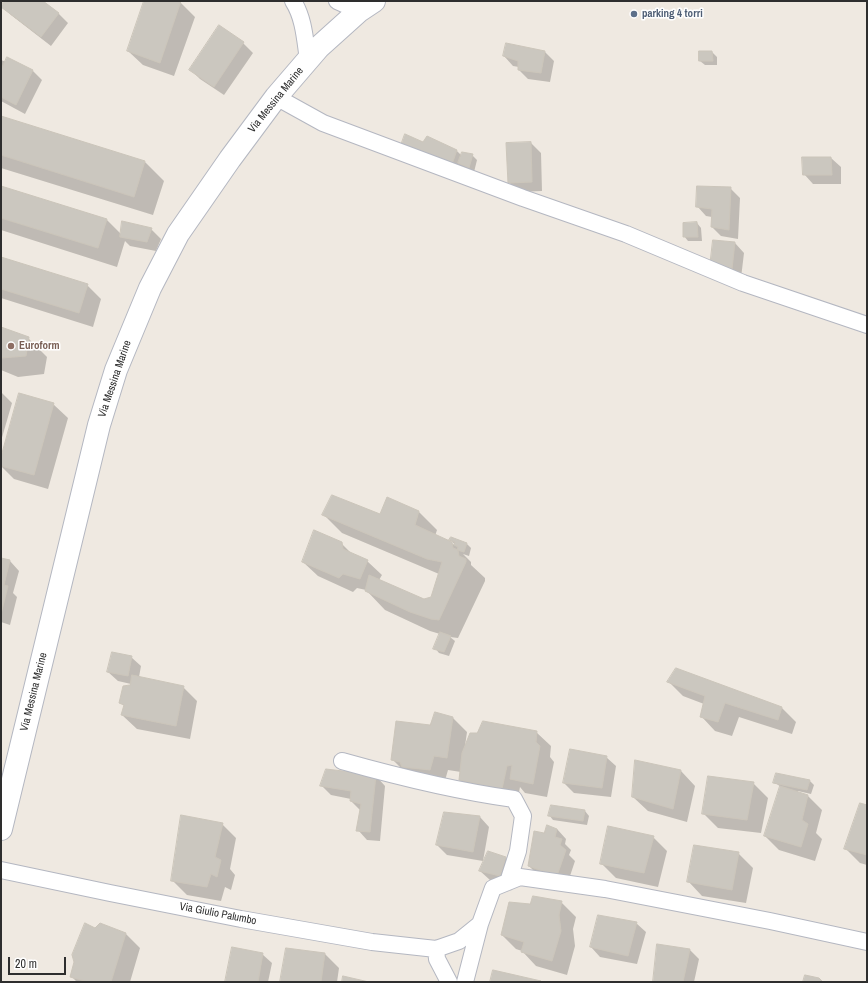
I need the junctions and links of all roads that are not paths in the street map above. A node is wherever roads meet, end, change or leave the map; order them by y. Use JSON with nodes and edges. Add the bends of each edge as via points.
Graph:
{"nodes":[{"id":1,"x":293,"y":1,"type":"edge"},
{"id":2,"x":337,"y":1,"type":"edge"},
{"id":3,"x":366,"y":6,"type":"edge"},
{"id":4,"x":308,"y":60,"type":"junction"},
{"id":5,"x":276,"y":97,"type":"junction"},
{"id":6,"x":867,"y":326,"type":"edge"},
{"id":7,"x":342,"y":761,"type":"dead end"},
{"id":8,"x":1,"y":829,"type":"edge"},
{"id":9,"x":1,"y":870,"type":"edge"},
{"id":10,"x":508,"y":882,"type":"junction"},
{"id":11,"x":480,"y":924,"type":"junction"},
{"id":12,"x":867,"y":942,"type":"edge"},
{"id":13,"x":436,"y":948,"type":"junction"},
{"id":14,"x":449,"y":982,"type":"edge"},
{"id":15,"x":465,"y":982,"type":"edge"}],
"edges":[{"from":1,"to":4,"type":"street","via":[[302,26]]},
{"from":2,"to":3,"type":"street"},
{"from":3,"to":4,"type":"main road","name":"Via Messina Marine","via":[[319,47]]},
{"from":4,"to":5,"type":"main road","name":"Via Messina Marine"},
{"from":5,"to":6,"type":"street","via":[[323,123],[626,234],[743,283]]},
{"from":5,"to":8,"type":"main road","name":"Via Messina Marine","via":[[178,234],[150,288],[116,370],[99,425]]},
{"from":7,"to":10,"type":"street","via":[[400,778],[514,799],[523,816],[518,851]]},
{"from":9,"to":13,"type":"street","name":"Via Giulio Palumbo","via":[[241,919],[372,942]]},
{"from":10,"to":11,"type":"street","via":[[493,888]]},
{"from":10,"to":12,"type":"street","via":[[520,877],[605,889]]},
{"from":11,"to":13,"type":"street","via":[[459,941]]},
{"from":11,"to":15,"type":"street"},
{"from":13,"to":14,"type":"street","via":[[437,959]]}]}
